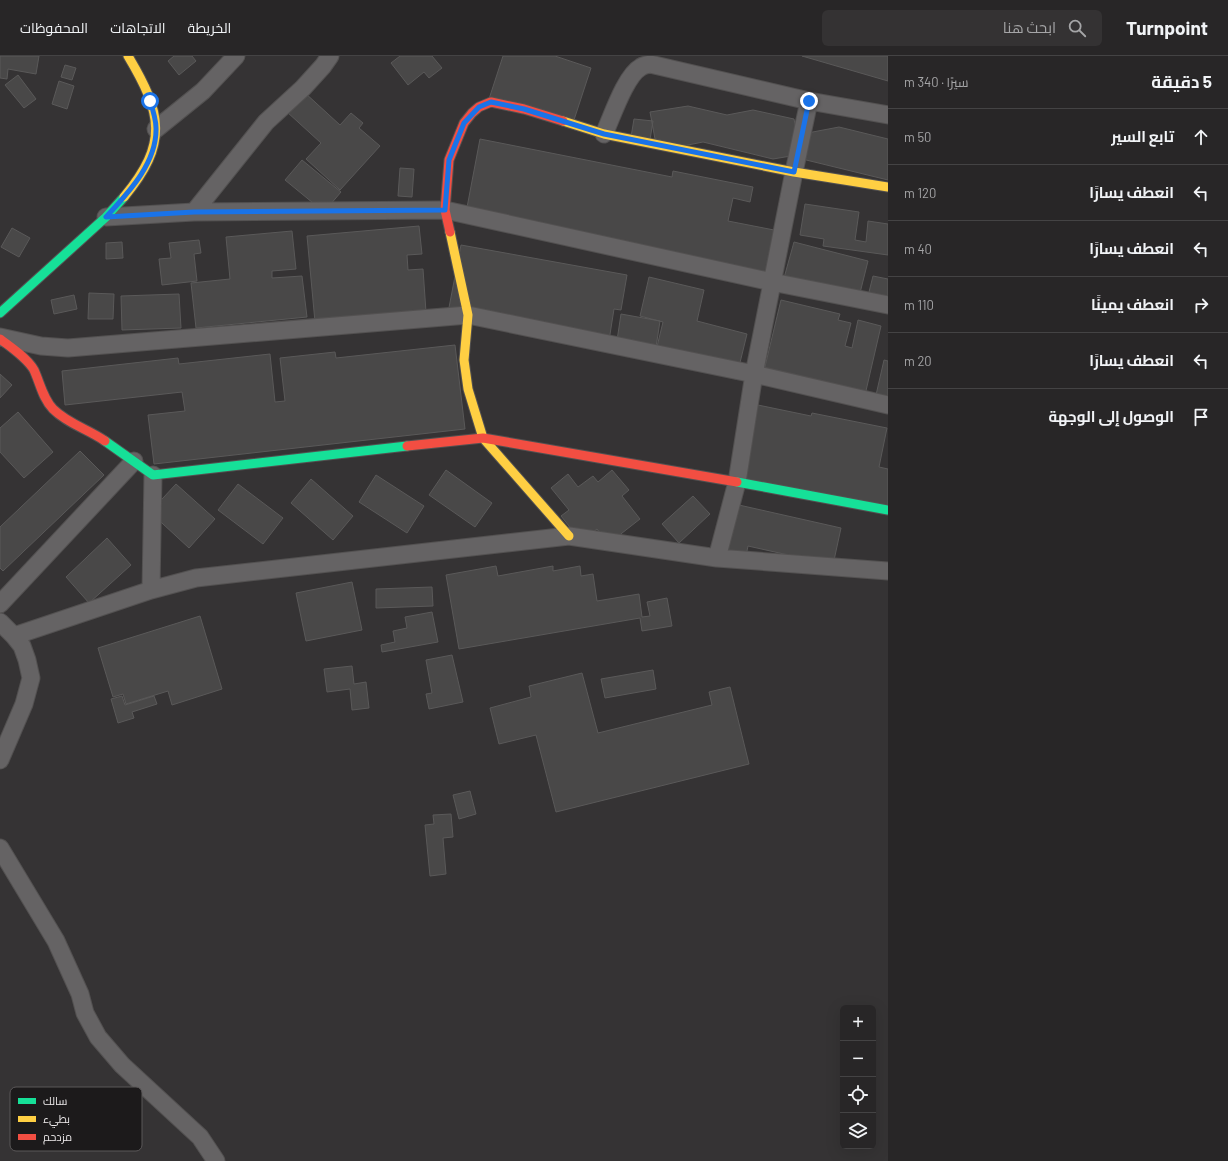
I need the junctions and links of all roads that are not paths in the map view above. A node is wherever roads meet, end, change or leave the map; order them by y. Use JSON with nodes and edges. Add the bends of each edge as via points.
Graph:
{"nodes":[{"id":1,"x":128,"y":56,"type":"edge"},
{"id":2,"x":236,"y":56,"type":"edge"},
{"id":3,"x":330,"y":56,"type":"edge"},
{"id":4,"x":809,"y":101,"type":"junction"},
{"id":5,"x":888,"y":115,"type":"edge"},
{"id":6,"x":156,"y":129,"type":"junction"},
{"id":7,"x":604,"y":134,"type":"junction"},
{"id":8,"x":794,"y":172,"type":"junction"},
{"id":9,"x":888,"y":187,"type":"edge"},
{"id":10,"x":445,"y":210,"type":"junction"},
{"id":11,"x":194,"y":212,"type":"junction"},
{"id":12,"x":106,"y":217,"type":"junction"},
{"id":13,"x":772,"y":282,"type":"junction"},
{"id":14,"x":888,"y":305,"type":"edge"},
{"id":15,"x":0,"y":313,"type":"edge"},
{"id":16,"x":468,"y":315,"type":"junction"},
{"id":17,"x":0,"y":338,"type":"edge"},
{"id":18,"x":754,"y":374,"type":"junction"},
{"id":19,"x":888,"y":405,"type":"edge"},
{"id":20,"x":483,"y":438,"type":"junction"},
{"id":21,"x":134,"y":461,"type":"junction"},
{"id":22,"x":153,"y":475,"type":"junction"},
{"id":23,"x":737,"y":482,"type":"junction"},
{"id":24,"x":888,"y":510,"type":"edge"},
{"id":25,"x":569,"y":536,"type":"junction"},
{"id":26,"x":718,"y":558,"type":"junction"},
{"id":27,"x":888,"y":571,"type":"edge"},
{"id":28,"x":151,"y":590,"type":"junction"},
{"id":29,"x":0,"y":604,"type":"edge"},
{"id":30,"x":0,"y":622,"type":"edge"},
{"id":31,"x":14,"y":636,"type":"junction"},
{"id":32,"x":0,"y":760,"type":"edge"},
{"id":33,"x":0,"y":848,"type":"edge"},
{"id":34,"x":216,"y":1161,"type":"edge"}],
"edges":[{"from":1,"to":6,"type":"street","via":[[150,101]]},
{"from":2,"to":6,"type":"street","via":[[203,90]]},
{"from":3,"to":11,"type":"street","via":[[303,88],[266,122]]},
{"from":4,"to":5,"type":"street"},
{"from":4,"to":7,"type":"street","via":[[650,64],[641,66],[625,86]]},
{"from":4,"to":8,"type":"street"},
{"from":6,"to":12,"type":"street","via":[[150,159],[121,201]]},
{"from":7,"to":8,"type":"street"},
{"from":7,"to":10,"type":"street","via":[[498,103],[491,102],[479,107],[464,123],[449,160]]},
{"from":8,"to":9,"type":"street"},
{"from":8,"to":13,"type":"street"},
{"from":10,"to":11,"type":"street"},
{"from":10,"to":13,"type":"street"},
{"from":10,"to":16,"type":"street"},
{"from":11,"to":12,"type":"street"},
{"from":12,"to":15,"type":"street"},
{"from":13,"to":14,"type":"street"},
{"from":13,"to":18,"type":"street"},
{"from":16,"to":17,"type":"street","via":[[68,348]]},
{"from":16,"to":18,"type":"street"},
{"from":16,"to":20,"type":"street","via":[[464,360],[468,389]]},
{"from":17,"to":21,"type":"street","via":[[14,348],[33,369],[52,408],[67,421],[96,435]]},
{"from":18,"to":19,"type":"street"},
{"from":18,"to":23,"type":"street"},
{"from":20,"to":22,"type":"street"},
{"from":20,"to":23,"type":"street"},
{"from":20,"to":25,"type":"street"},
{"from":21,"to":22,"type":"street"},
{"from":21,"to":29,"type":"street"},
{"from":22,"to":28,"type":"street"},
{"from":23,"to":24,"type":"street"},
{"from":23,"to":26,"type":"street"},
{"from":25,"to":26,"type":"street"},
{"from":25,"to":28,"type":"street","via":[[196,578]]},
{"from":26,"to":27,"type":"street"},
{"from":28,"to":31,"type":"street"},
{"from":30,"to":31,"type":"street"},
{"from":31,"to":32,"type":"street","via":[[22,646],[31,678],[24,704]]},
{"from":33,"to":34,"type":"street","via":[[56,941],[80,994],[85,1013],[98,1037],[122,1065],[200,1136]]}]}
